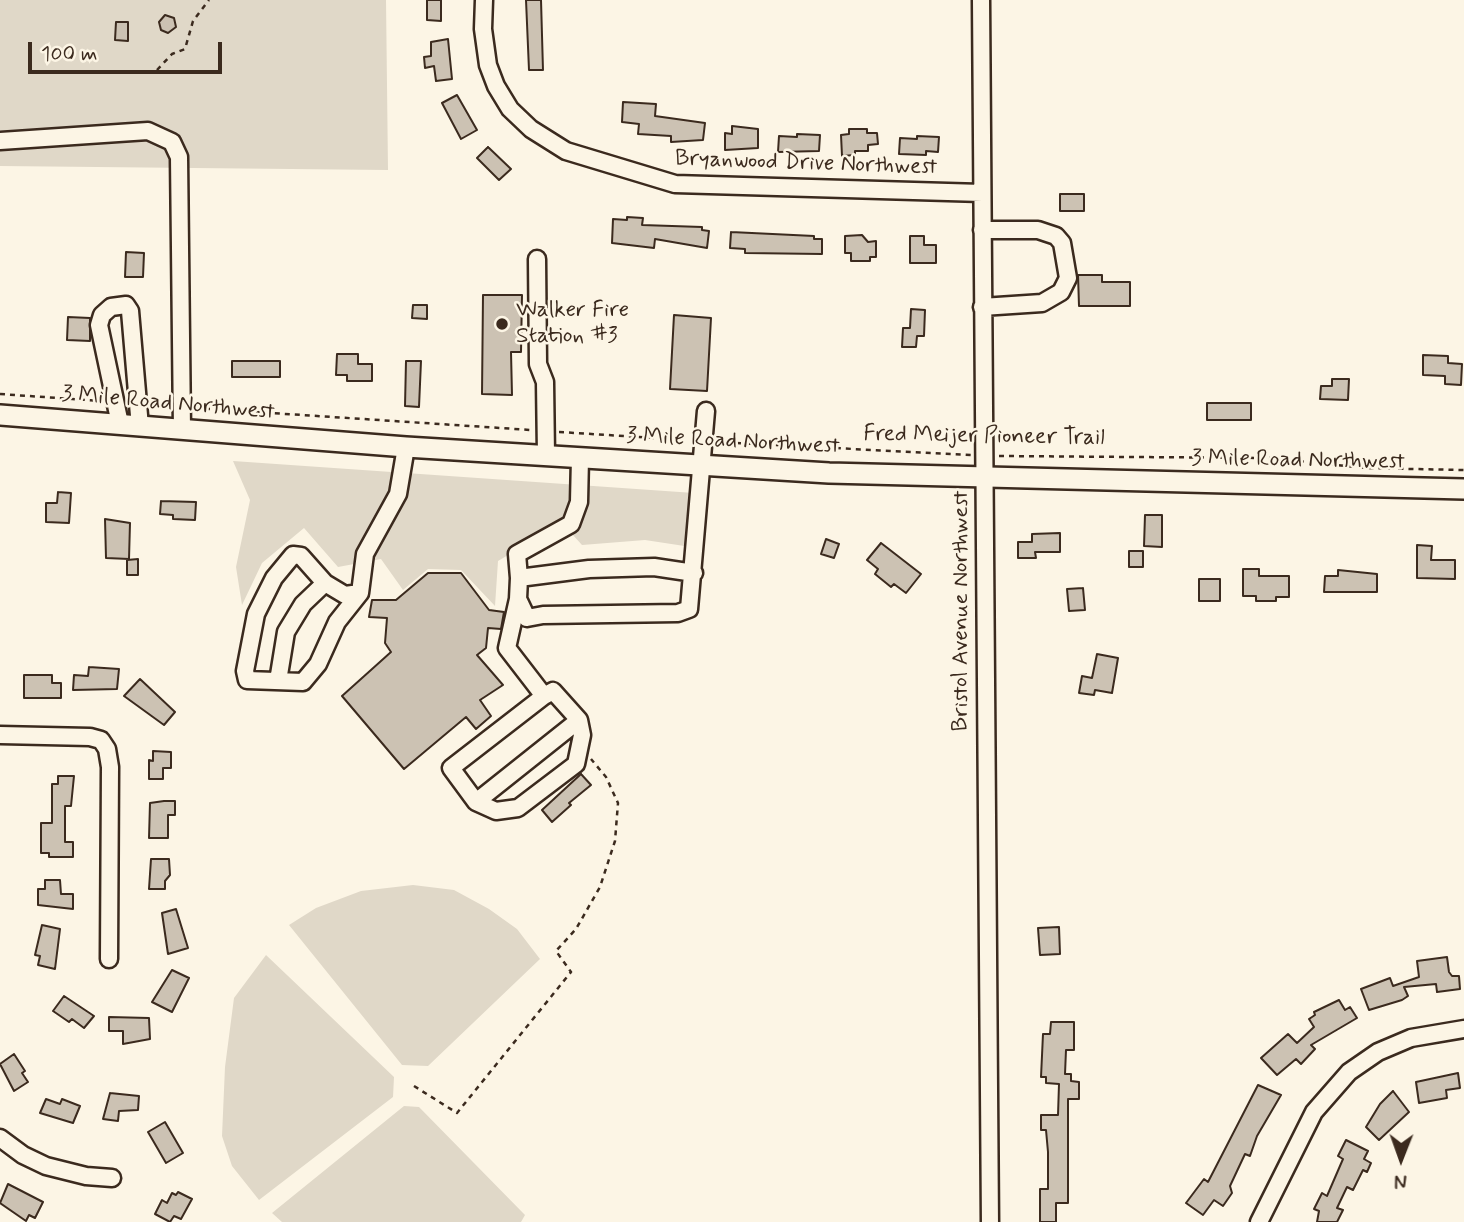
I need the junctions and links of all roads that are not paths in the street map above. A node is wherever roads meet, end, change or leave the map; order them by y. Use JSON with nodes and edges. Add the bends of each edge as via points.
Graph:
{"nodes":[{"id":1,"x":484,"y":0,"type":"edge"},
{"id":2,"x":981,"y":0,"type":"edge"},
{"id":3,"x":0,"y":141,"type":"edge"},
{"id":4,"x":982,"y":193,"type":"junction"},
{"id":5,"x":982,"y":230,"type":"junction"},
{"id":6,"x":537,"y":259,"type":"dead end"},
{"id":7,"x":982,"y":307,"type":"junction"},
{"id":8,"x":706,"y":411,"type":"dead end"},
{"id":9,"x":0,"y":415,"type":"edge"},
{"id":10,"x":130,"y":425,"type":"junction"},
{"id":11,"x":182,"y":430,"type":"junction"},
{"id":12,"x":406,"y":447,"type":"junction"},
{"id":13,"x":546,"y":455,"type":"junction"},
{"id":14,"x":580,"y":458,"type":"junction"},
{"id":15,"x":701,"y":465,"type":"junction"},
{"id":16,"x":984,"y":479,"type":"junction"},
{"id":17,"x":1464,"y":489,"type":"edge"},
{"id":18,"x":694,"y":573,"type":"junction"},
{"id":19,"x":519,"y":578,"type":"junction"},
{"id":20,"x":325,"y":583,"type":"junction"},
{"id":21,"x":360,"y":593,"type":"junction"},
{"id":22,"x":518,"y":599,"type":"junction"},
{"id":23,"x":278,"y":681,"type":"junction"},
{"id":24,"x":544,"y":696,"type":"junction"},
{"id":25,"x":579,"y":720,"type":"junction"},
{"id":26,"x":0,"y":735,"type":"edge"},
{"id":27,"x":476,"y":802,"type":"junction"},
{"id":28,"x":109,"y":959,"type":"dead end"},
{"id":29,"x":1464,"y":1029,"type":"edge"},
{"id":30,"x":0,"y":1138,"type":"edge"},
{"id":31,"x":112,"y":1178,"type":"dead end"},
{"id":32,"x":990,"y":1222,"type":"edge"},
{"id":33,"x":1259,"y":1222,"type":"edge"}],
"edges":[{"from":1,"to":4,"type":"street","name":"Bryanwood Drive Northwest","via":[[488,65],[496,86],[510,109],[531,129],[566,151],[675,184]]},
{"from":2,"to":4,"type":"street","name":"Bristol Avenue Northwest"},
{"from":3,"to":11,"type":"street","via":[[148,131],[172,142],[179,157]]},
{"from":4,"to":5,"type":"street","name":"Bristol Avenue Northwest"},
{"from":5,"to":7,"type":"street","name":"Bristol Avenue Northwest"},
{"from":5,"to":7,"type":"street","via":[[1038,230],[1056,236],[1062,243],[1068,278],[1061,292],[1042,303]]},
{"from":6,"to":13,"type":"street","via":[[538,364],[545,382]]},
{"from":7,"to":16,"type":"street","name":"Bristol Avenue Northwest"},
{"from":8,"to":15,"type":"street"},
{"from":9,"to":10,"type":"main road","name":"3 Mile Road Northwest"},
{"from":10,"to":10,"type":"street","via":[[139,404],[126,305],[111,307],[99,326],[117,402]]},
{"from":10,"to":11,"type":"main road","name":"3 Mile Road Northwest"},
{"from":11,"to":12,"type":"main road","name":"3 Mile Road Northwest"},
{"from":12,"to":13,"type":"main road","name":"3 Mile Road Northwest"},
{"from":12,"to":21,"type":"street","via":[[398,494],[365,554]]},
{"from":13,"to":14,"type":"main road","name":"3 Mile Road Northwest"},
{"from":14,"to":15,"type":"main road","name":"3 Mile Road Northwest"},
{"from":14,"to":19,"type":"street","via":[[579,502],[570,523],[517,554]]},
{"from":15,"to":16,"type":"main road","name":"3 Mile Road Northwest"},
{"from":15,"to":18,"type":"street"},
{"from":16,"to":17,"type":"main road","name":"3 Mile Road Northwest"},
{"from":16,"to":32,"type":"street","name":"Bristol Avenue Northwest"},
{"from":18,"to":19,"type":"street","via":[[654,567]]},
{"from":18,"to":22,"type":"street","via":[[690,609],[678,613],[527,618]]},
{"from":19,"to":22,"type":"street"},
{"from":20,"to":21,"type":"street","via":[[345,595]]},
{"from":20,"to":23,"type":"street","via":[[303,604],[286,632]]},
{"from":20,"to":23,"type":"street","via":[[301,556],[293,555],[274,578],[256,614],[247,680]]},
{"from":21,"to":23,"type":"street","via":[[337,622],[318,664],[303,682]]},
{"from":22,"to":24,"type":"street","via":[[507,648]]},
{"from":24,"to":25,"type":"street","via":[[553,691]]},
{"from":24,"to":27,"type":"street","via":[[451,768]]},
{"from":25,"to":27,"type":"street"},
{"from":25,"to":27,"type":"street","via":[[582,735],[576,764],[518,808],[496,811]]},
{"from":26,"to":28,"type":"street","via":[[90,737],[101,740],[107,749]]},
{"from":29,"to":33,"type":"street","via":[[1411,1038],[1378,1052],[1349,1072],[1314,1112]]},
{"from":30,"to":31,"type":"street","via":[[46,1166]]}]}
